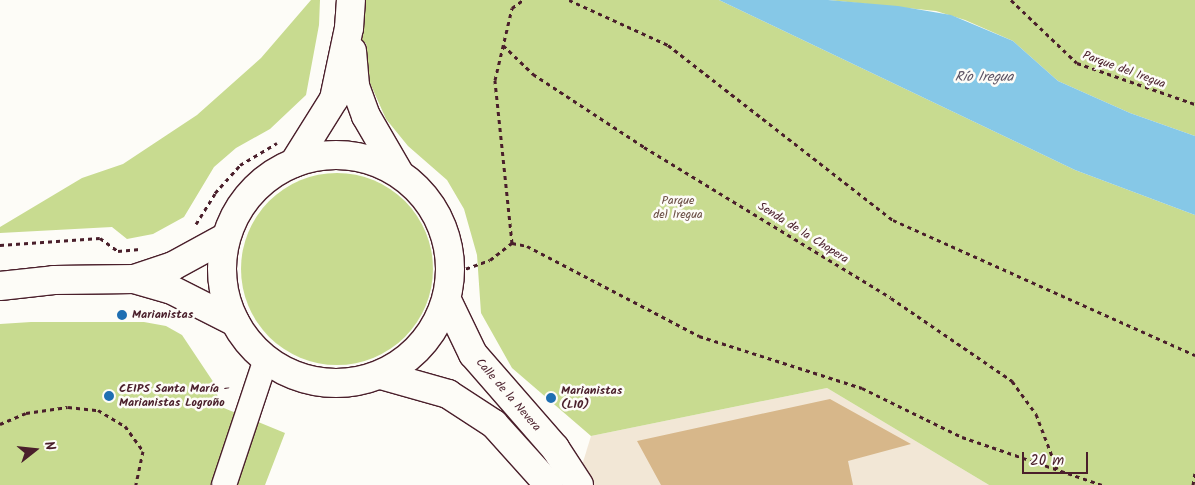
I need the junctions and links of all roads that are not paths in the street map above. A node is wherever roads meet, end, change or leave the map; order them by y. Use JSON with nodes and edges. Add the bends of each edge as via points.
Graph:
{"nodes":[{"id":1,"x":351,"y":0,"type":"edge"},
{"id":2,"x":349,"y":28,"type":"junction"},
{"id":3,"x":289,"y":151,"type":"junction"},
{"id":4,"x":399,"y":173,"type":"junction"},
{"id":5,"x":226,"y":237,"type":"junction"},
{"id":6,"x":134,"y":279,"type":"junction"},
{"id":7,"x":54,"y":280,"type":"junction"},
{"id":8,"x":0,"y":286,"type":"edge"},
{"id":9,"x":449,"y":287,"type":"junction"},
{"id":10,"x":0,"y":300,"type":"edge"},
{"id":11,"x":235,"y":322,"type":"junction"},
{"id":12,"x":266,"y":359,"type":"junction"},
{"id":13,"x":381,"y":375,"type":"junction"},
{"id":14,"x":224,"y":485,"type":"edge"},
{"id":15,"x":549,"y":485,"type":"edge"},
{"id":16,"x":579,"y":485,"type":"edge"}],
"edges":[{"from":1,"to":2,"type":"main road"},
{"from":2,"to":3,"type":"main road","via":[[334,99]]},
{"from":2,"to":4,"type":"main road","via":[[356,86],[366,116]]},
{"from":3,"to":4,"type":"main road","via":[[320,156],[348,155],[374,161]]},
{"from":3,"to":5,"type":"main road","via":[[269,177],[248,196]]},
{"from":4,"to":9,"type":"main road","via":[[421,192],[438,217],[448,244]]},
{"from":5,"to":6,"type":"main road","via":[[173,266]]},
{"from":5,"to":11,"type":"main road","via":[[220,256],[221,280]]},
{"from":6,"to":7,"type":"main road"},
{"from":6,"to":11,"type":"main road","via":[[170,289]]},
{"from":7,"to":8,"type":"main road"},
{"from":7,"to":10,"type":"street"},
{"from":9,"to":13,"type":"main road","via":[[437,324],[422,345],[404,362]]},
{"from":9,"to":16,"type":"main road","name":"Calle de la Nevera","via":[[473,354],[555,448]]},
{"from":11,"to":12,"type":"main road"},
{"from":12,"to":13,"type":"main road","via":[[283,370],[321,383],[355,382]]},
{"from":12,"to":14,"type":"street"},
{"from":13,"to":15,"type":"main road","via":[[448,394],[494,424]]}]}
